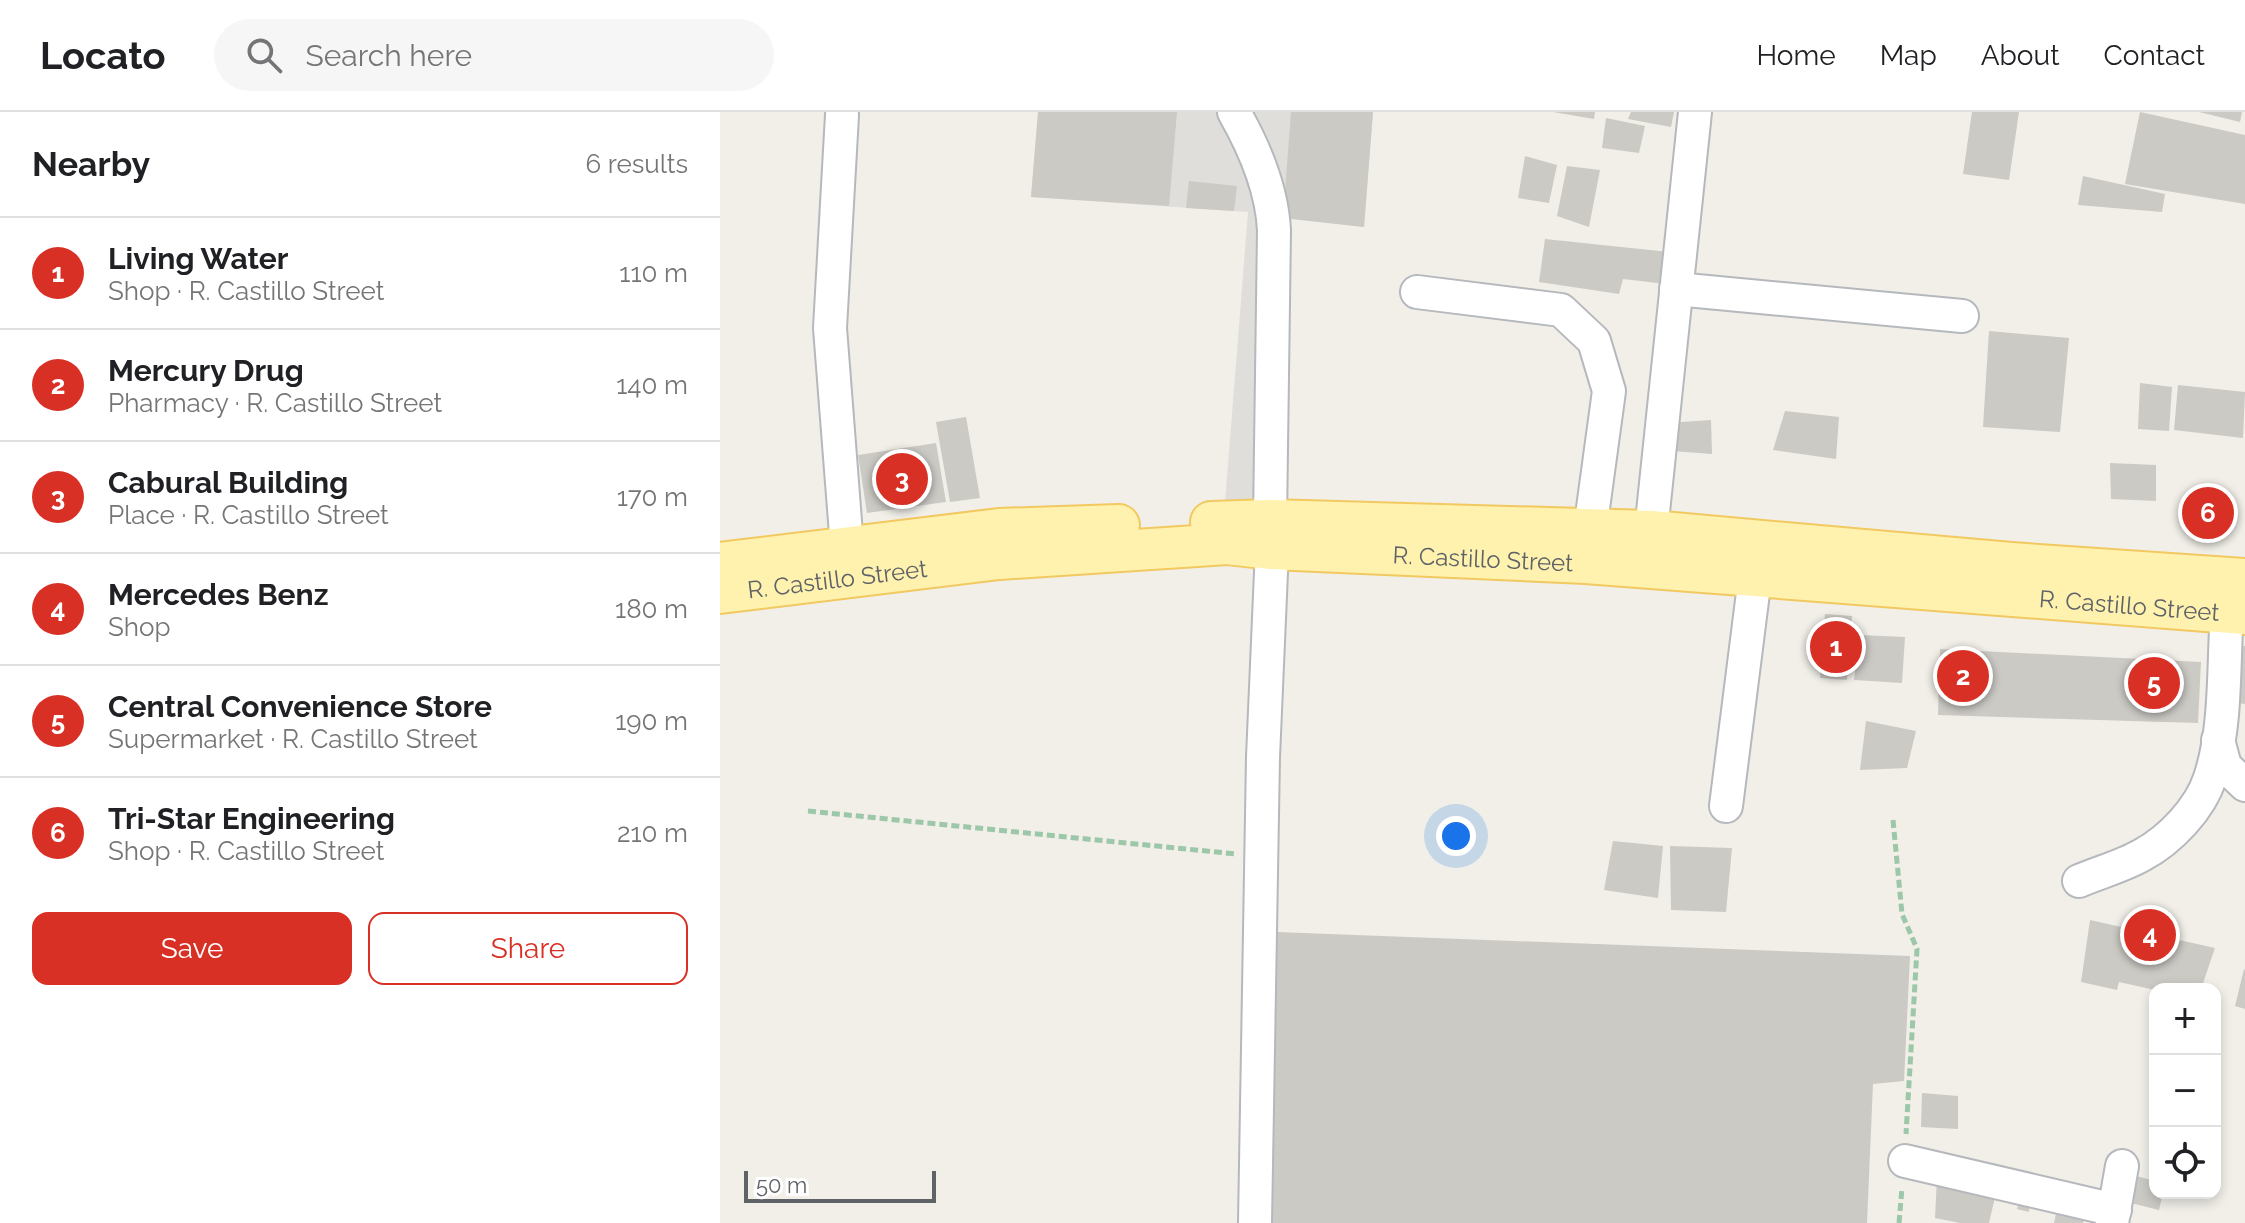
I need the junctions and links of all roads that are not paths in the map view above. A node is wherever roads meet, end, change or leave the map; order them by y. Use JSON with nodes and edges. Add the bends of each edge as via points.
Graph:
{"nodes":[{"id":1,"x":1234,"y":112,"type":"edge"},
{"id":2,"x":1695,"y":112,"type":"edge"},
{"id":3,"x":842,"y":115,"type":"dead end"},
{"id":4,"x":1676,"y":289,"type":"junction"},
{"id":5,"x":1417,"y":292,"type":"dead end"},
{"id":6,"x":1962,"y":316,"type":"dead end"},
{"id":7,"x":1651,"y":531,"type":"junction"},
{"id":8,"x":1271,"y":534,"type":"junction"},
{"id":9,"x":1587,"y":546,"type":"junction"},
{"id":10,"x":847,"y":547,"type":"junction"},
{"id":11,"x":720,"y":563,"type":"edge"},
{"id":12,"x":1755,"y":577,"type":"junction"},
{"id":13,"x":2009,"y":580,"type":"junction"},
{"id":14,"x":720,"y":593,"type":"edge"},
{"id":15,"x":2239,"y":602,"type":"edge"},
{"id":16,"x":2218,"y":740,"type":"junction"},
{"id":17,"x":2245,"y":785,"type":"edge"},
{"id":18,"x":1726,"y":806,"type":"dead end"},
{"id":19,"x":2079,"y":881,"type":"dead end"},
{"id":20,"x":1905,"y":1161,"type":"road end"},
{"id":21,"x":2122,"y":1166,"type":"dead end"},
{"id":22,"x":2113,"y":1216,"type":"edge"},
{"id":23,"x":1255,"y":1223,"type":"edge"}],
"edges":[{"from":1,"to":8,"type":"street","via":[[1273,212]]},
{"from":2,"to":4,"type":"street"},
{"from":3,"to":10,"type":"street","via":[[830,328]]},
{"from":4,"to":6,"type":"street"},
{"from":4,"to":7,"type":"street"},
{"from":5,"to":9,"type":"street","via":[[1561,310],[1594,341],[1609,391]]},
{"from":7,"to":9,"type":"main road","name":"R. Castillo Street"},
{"from":7,"to":13,"type":"main road","name":"R. Castillo Street"},
{"from":8,"to":9,"type":"main road","name":"R. Castillo Street"},
{"from":8,"to":10,"type":"main road","name":"R. Castillo Street","via":[[999,529]]},
{"from":8,"to":14,"type":"main road","name":"R. Castillo Street","via":[[1227,544],[999,559]]},
{"from":8,"to":23,"type":"street"},
{"from":9,"to":12,"type":"main road","name":"R. Castillo Street"},
{"from":10,"to":11,"type":"main road","name":"R. Castillo Street"},
{"from":12,"to":13,"type":"main road","name":"R. Castillo Street"},
{"from":12,"to":18,"type":"street"},
{"from":13,"to":15,"type":"main road","name":"R. Castillo Street"},
{"from":15,"to":16,"type":"street"},
{"from":16,"to":17,"type":"street","via":[[2225,766]]},
{"from":16,"to":19,"type":"street","via":[[2210,780],[2189,815],[2166,839]]},
{"from":20,"to":22,"type":"street"},
{"from":21,"to":22,"type":"street"}]}
